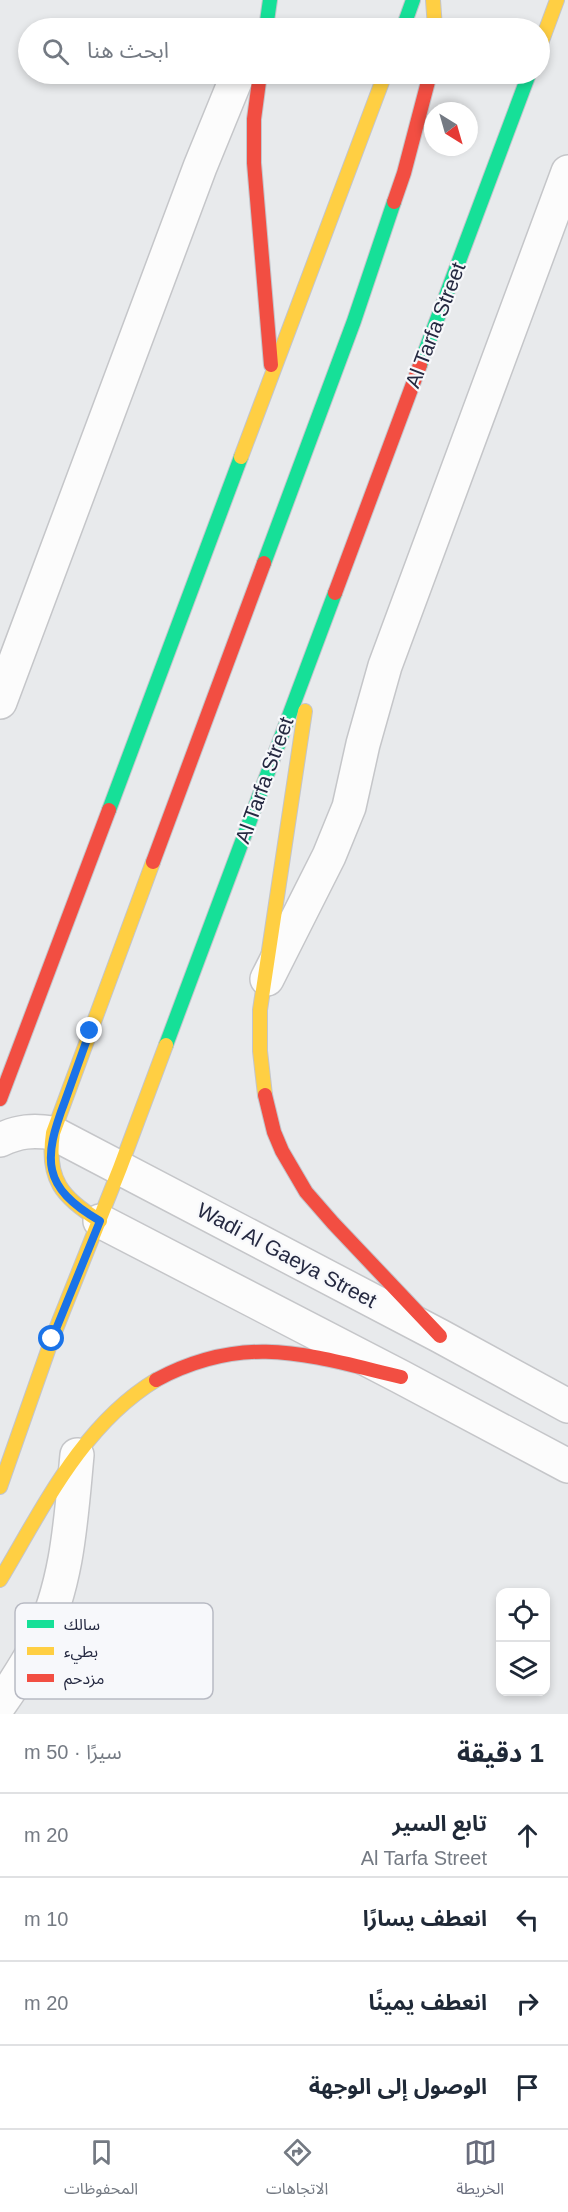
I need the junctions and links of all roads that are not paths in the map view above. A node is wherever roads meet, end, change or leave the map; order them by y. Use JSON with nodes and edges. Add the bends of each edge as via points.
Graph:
{"nodes":[{"id":1,"x":269,"y":0,"type":"edge"},
{"id":2,"x":413,"y":0,"type":"edge"},
{"id":3,"x":433,"y":0,"type":"edge"},
{"id":4,"x":557,"y":0,"type":"edge"},
{"id":5,"x":261,"y":18,"type":"edge"},
{"id":6,"x":267,"y":18,"type":"edge"},
{"id":7,"x":407,"y":18,"type":"edge"},
{"id":8,"x":434,"y":18,"type":"edge"},
{"id":9,"x":550,"y":19,"type":"edge"},
{"id":10,"x":234,"y":84,"type":"edge"},
{"id":11,"x":259,"y":84,"type":"edge"},
{"id":12,"x":382,"y":84,"type":"edge"},
{"id":13,"x":427,"y":84,"type":"edge"},
{"id":14,"x":525,"y":84,"type":"edge"},
{"id":15,"x":568,"y":172,"type":"edge"},
{"id":16,"x":562,"y":202,"type":"edge"},
{"id":17,"x":272,"y":373,"type":"junction"},
{"id":18,"x":316,"y":641,"type":"junction"},
{"id":19,"x":0,"y":702,"type":"edge"},
{"id":20,"x":263,"y":986,"type":"junction"},
{"id":21,"x":0,"y":1099,"type":"edge"},
{"id":22,"x":53,"y":1133,"type":"junction"},
{"id":23,"x":0,"y":1140,"type":"edge"},
{"id":24,"x":120,"y":1168,"type":"junction"},
{"id":25,"x":100,"y":1221,"type":"junction"},
{"id":26,"x":441,"y":1336,"type":"junction"},
{"id":27,"x":401,"y":1377,"type":"junction"},
{"id":28,"x":568,"y":1406,"type":"edge"},
{"id":29,"x":77,"y":1455,"type":"junction"},
{"id":30,"x":568,"y":1466,"type":"edge"},
{"id":31,"x":0,"y":1487,"type":"edge"},
{"id":32,"x":0,"y":1580,"type":"edge"},
{"id":33,"x":54,"y":1603,"type":"edge"},
{"id":34,"x":15,"y":1683,"type":"edge"},
{"id":35,"x":0,"y":1704,"type":"edge"}],
"edges":[{"from":1,"to":5,"type":"street"},
{"from":1,"to":6,"type":"main road"},
{"from":2,"to":7,"type":"main road"},
{"from":3,"to":8,"type":"main road"},
{"from":4,"to":9,"type":"main road"},
{"from":10,"to":19,"type":"street"},
{"from":11,"to":17,"type":"main road","via":[[254,163]]},
{"from":12,"to":17,"type":"main road"},
{"from":13,"to":22,"type":"main road","via":[[404,173],[354,321]]},
{"from":14,"to":18,"type":"main road","name":"Al Tarfa Street"},
{"from":15,"to":16,"type":"street"},
{"from":16,"to":20,"type":"street","via":[[384,666],[349,807],[329,856]]},
{"from":17,"to":21,"type":"main road"},
{"from":18,"to":20,"type":"main road"},
{"from":18,"to":24,"type":"main road","name":"Al Tarfa Street"},
{"from":20,"to":26,"type":"main road","via":[[258,1045],[263,1085],[273,1125],[291,1168],[319,1208]]},
{"from":22,"to":23,"type":"street","name":"Wadi Al Gaeya Street","via":[[34,1130]]},
{"from":22,"to":24,"type":"street","name":"Wadi Al Gaeya Street"},
{"from":22,"to":25,"type":"main road","via":[[51,1167],[59,1186],[81,1210]]},
{"from":24,"to":25,"type":"main road","name":"Al Tarfa Street"},
{"from":24,"to":26,"type":"street","name":"Wadi Al Gaeya Street"},
{"from":25,"to":27,"type":"street"},
{"from":25,"to":31,"type":"main road","name":"Al Tarfa Street","via":[[52,1339]]},
{"from":26,"to":28,"type":"street","name":"Wadi Al Gaeya Street"},
{"from":27,"to":29,"type":"main road","via":[[285,1354],[250,1351],[208,1357],[169,1373],[126,1401]]},
{"from":27,"to":30,"type":"street"},
{"from":29,"to":32,"type":"main road"},
{"from":29,"to":33,"type":"street","via":[[69,1537]]},
{"from":34,"to":35,"type":"street"}]}
